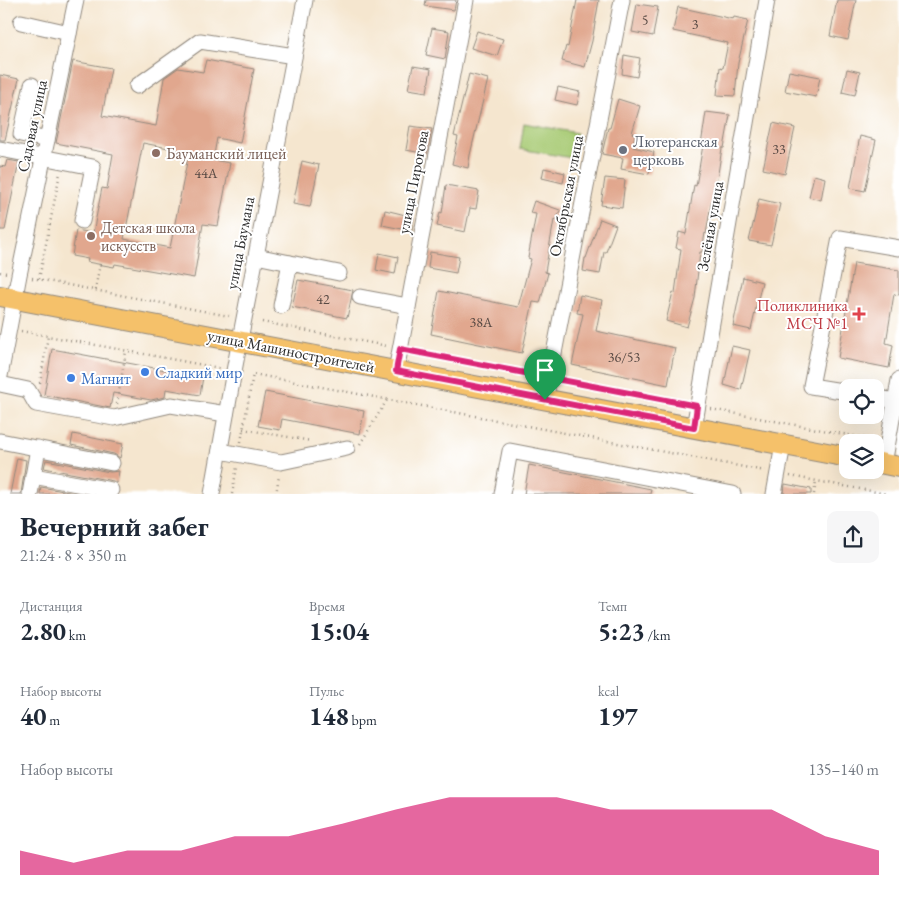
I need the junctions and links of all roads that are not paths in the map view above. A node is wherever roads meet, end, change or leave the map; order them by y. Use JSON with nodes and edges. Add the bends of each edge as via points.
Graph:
{"nodes":[{"id":1,"x":76,"y":0,"type":"edge"},
{"id":2,"x":305,"y":0,"type":"edge"},
{"id":3,"x":466,"y":0,"type":"edge"},
{"id":4,"x":622,"y":0,"type":"edge"},
{"id":5,"x":767,"y":0,"type":"edge"},
{"id":6,"x":21,"y":22,"type":"dead end"},
{"id":7,"x":69,"y":32,"type":"junction"},
{"id":8,"x":294,"y":56,"type":"junction"},
{"id":9,"x":32,"y":86,"type":"dead end"},
{"id":10,"x":136,"y":86,"type":"dead end"},
{"id":11,"x":47,"y":140,"type":"junction"},
{"id":12,"x":0,"y":148,"type":"edge"},
{"id":13,"x":43,"y":157,"type":"junction"},
{"id":14,"x":82,"y":221,"type":"dead end"},
{"id":15,"x":899,"y":248,"type":"edge"},
{"id":16,"x":256,"y":256,"type":"junction"},
{"id":17,"x":290,"y":263,"type":"junction"},
{"id":18,"x":339,"y":273,"type":"dead end"},
{"id":19,"x":7,"y":297,"type":"edge"},
{"id":20,"x":360,"y":297,"type":"dead end"},
{"id":21,"x":281,"y":306,"type":"dead end"},
{"id":22,"x":408,"y":306,"type":"junction"},
{"id":23,"x":239,"y":342,"type":"junction"},
{"id":24,"x":396,"y":371,"type":"junction"},
{"id":25,"x":0,"y":376,"type":"edge"},
{"id":26,"x":899,"y":380,"type":"edge"},
{"id":27,"x":0,"y":384,"type":"edge"},
{"id":28,"x":839,"y":391,"type":"edge"},
{"id":29,"x":884,"y":399,"type":"edge"},
{"id":30,"x":545,"y":400,"type":"junction"},
{"id":31,"x":895,"y":401,"type":"junction"},
{"id":32,"x":226,"y":414,"type":"junction"},
{"id":33,"x":694,"y":428,"type":"junction"},
{"id":34,"x":0,"y":441,"type":"edge"},
{"id":35,"x":783,"y":445,"type":"junction"},
{"id":36,"x":38,"y":448,"type":"junction"},
{"id":37,"x":347,"y":448,"type":"road end"},
{"id":38,"x":220,"y":451,"type":"junction"},
{"id":39,"x":839,"y":455,"type":"edge"},
{"id":40,"x":112,"y":463,"type":"dead end"},
{"id":41,"x":886,"y":464,"type":"edge"},
{"id":42,"x":33,"y":476,"type":"junction"},
{"id":43,"x":111,"y":490,"type":"dead end"},
{"id":44,"x":30,"y":494,"type":"edge"},
{"id":45,"x":212,"y":494,"type":"edge"},
{"id":46,"x":502,"y":494,"type":"edge"},
{"id":47,"x":733,"y":494,"type":"edge"},
{"id":48,"x":774,"y":494,"type":"edge"}],
"edges":[{"from":1,"to":7,"type":"street","name":"Садовая улица"},
{"from":2,"to":8,"type":"street","name":"улица Баумана"},
{"from":3,"to":22,"type":"street","name":"улица Пирогова"},
{"from":4,"to":30,"type":"street","name":"Октябрьская улица"},
{"from":5,"to":33,"type":"street","name":"Зелёная улица"},
{"from":6,"to":7,"type":"street"},
{"from":7,"to":11,"type":"street","name":"Садовая улица"},
{"from":8,"to":10,"type":"street","via":[[200,40]]},
{"from":8,"to":16,"type":"street","name":"улица Баумана"},
{"from":9,"to":11,"type":"street","via":[[21,134]]},
{"from":11,"to":13,"type":"street","name":"Садовая улица"},
{"from":12,"to":13,"type":"street"},
{"from":13,"to":14,"type":"street","via":[[93,167]]},
{"from":13,"to":19,"type":"street","name":"Садовая улица","via":[[19,276]]},
{"from":15,"to":28,"type":"street","via":[[840,238],[811,386]]},
{"from":16,"to":17,"type":"street"},
{"from":16,"to":23,"type":"street","name":"улица Баумана"},
{"from":17,"to":18,"type":"street"},
{"from":17,"to":21,"type":"street"},
{"from":19,"to":23,"type":"main road","name":"улица Машиностроителей"},
{"from":19,"to":25,"type":"street","name":"Садовая улица","via":[[9,328]]},
{"from":20,"to":22,"type":"street"},
{"from":22,"to":24,"type":"street","name":"улица Пирогова"},
{"from":23,"to":24,"type":"main road","name":"улица Машиностроителей"},
{"from":23,"to":32,"type":"street","name":"улица Баумана"},
{"from":24,"to":30,"type":"main road","name":"улица Машиностроителей"},
{"from":26,"to":31,"type":"street"},
{"from":27,"to":32,"type":"street","via":[[28,390],[36,404],[114,418],[171,405]]},
{"from":29,"to":31,"type":"street"},
{"from":30,"to":33,"type":"main road","name":"улица Машиностроителей"},
{"from":31,"to":41,"type":"street"},
{"from":32,"to":38,"type":"street","name":"улица Баумана"},
{"from":33,"to":35,"type":"main road","name":"улица Машиностроителей"},
{"from":34,"to":36,"type":"street"},
{"from":35,"to":39,"type":"main road","name":"улица Машиностроителей"},
{"from":35,"to":48,"type":"street"},
{"from":36,"to":40,"type":"street"},
{"from":36,"to":42,"type":"street"},
{"from":37,"to":38,"type":"street","via":[[281,462]]},
{"from":38,"to":45,"type":"street","name":"улица Баумана"},
{"from":42,"to":43,"type":"street"},
{"from":42,"to":44,"type":"street"},
{"from":46,"to":47,"type":"street","via":[[510,451]]}]}
